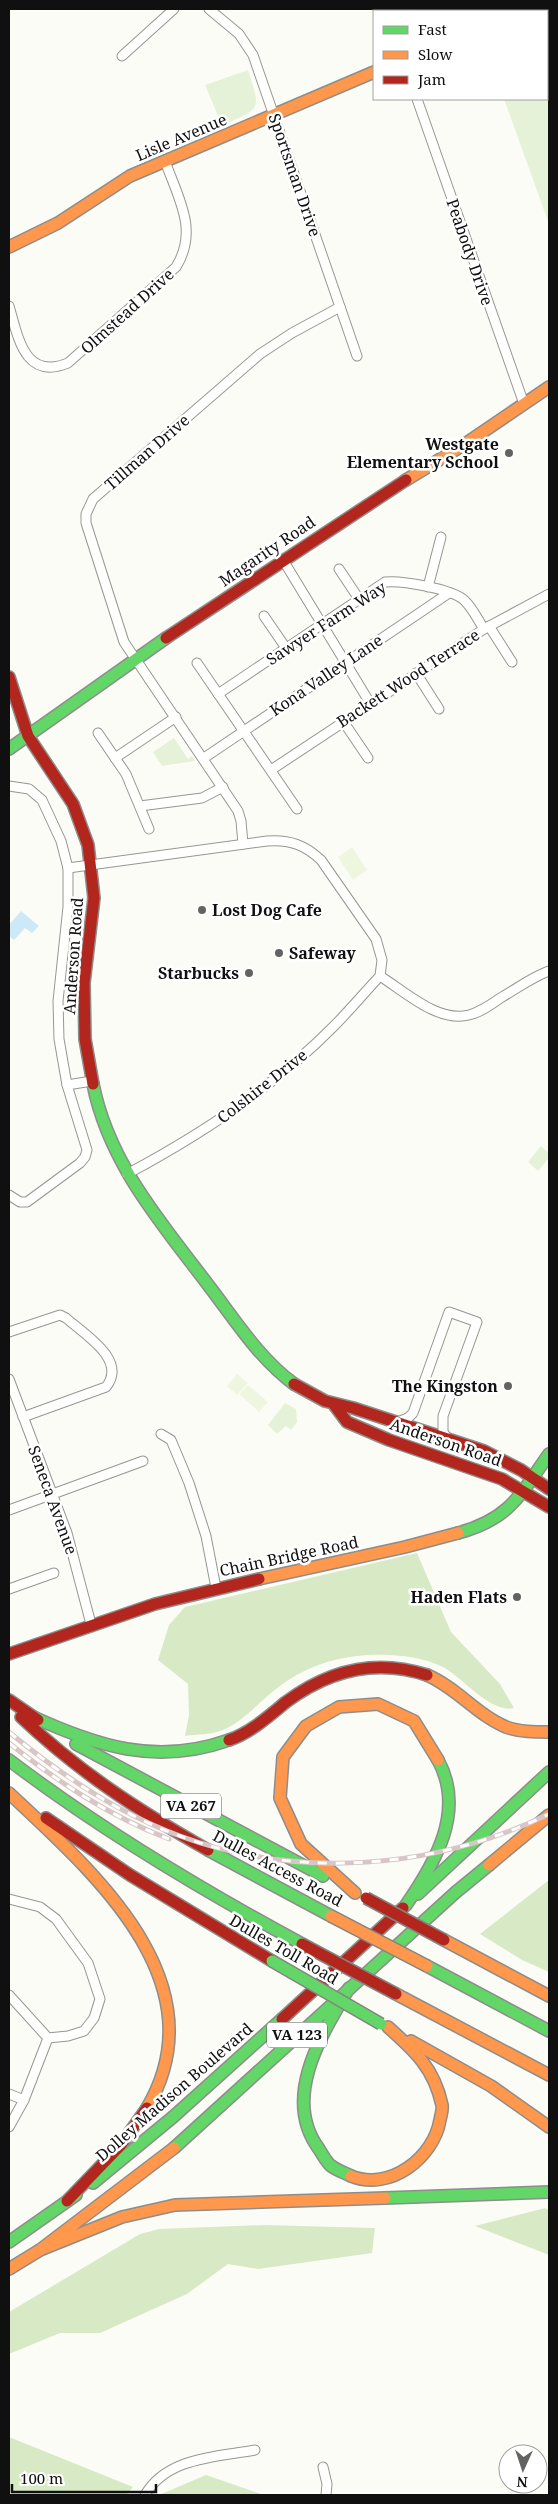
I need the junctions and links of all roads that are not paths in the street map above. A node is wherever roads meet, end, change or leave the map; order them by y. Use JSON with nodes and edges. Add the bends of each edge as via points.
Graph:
{"nodes":[{"id":1,"x":174,"y":9,"type":"edge"},
{"id":2,"x":209,"y":9,"type":"edge"},
{"id":3,"x":122,"y":56,"type":"dead end"},
{"id":4,"x":373,"y":72,"type":"edge"},
{"id":5,"x":417,"y":100,"type":"edge"},
{"id":6,"x":274,"y":115,"type":"junction"},
{"id":7,"x":166,"y":161,"type":"junction"},
{"id":8,"x":9,"y":247,"type":"edge"},
{"id":9,"x":9,"y":306,"type":"edge"},
{"id":10,"x":340,"y":307,"type":"junction"},
{"id":11,"x":357,"y":356,"type":"dead end"},
{"id":12,"x":549,"y":387,"type":"edge"},
{"id":13,"x":524,"y":404,"type":"junction"},
{"id":14,"x":441,"y":537,"type":"dead end"},
{"id":15,"x":283,"y":560,"type":"junction"},
{"id":16,"x":339,"y":569,"type":"dead end"},
{"id":17,"x":428,"y":587,"type":"junction"},
{"id":18,"x":449,"y":594,"type":"junction"},
{"id":19,"x":549,"y":594,"type":"edge"},
{"id":20,"x":359,"y":599,"type":"junction"},
{"id":21,"x":264,"y":616,"type":"dead end"},
{"id":22,"x":322,"y":624,"type":"junction"},
{"id":23,"x":487,"y":627,"type":"junction"},
{"id":24,"x":286,"y":648,"type":"junction"},
{"id":25,"x":134,"y":659,"type":"junction"},
{"id":26,"x":197,"y":662,"type":"dead end"},
{"id":27,"x":512,"y":662,"type":"dead end"},
{"id":28,"x":345,"y":663,"type":"junction"},
{"id":29,"x":416,"y":673,"type":"junction"},
{"id":30,"x":9,"y":677,"type":"edge"},
{"id":31,"x":218,"y":694,"type":"junction"},
{"id":32,"x":370,"y":703,"type":"junction"},
{"id":33,"x":439,"y":709,"type":"dead end"},
{"id":34,"x":176,"y":717,"type":"junction"},
{"id":35,"x":343,"y":721,"type":"junction"},
{"id":36,"x":244,"y":730,"type":"junction"},
{"id":37,"x":98,"y":733,"type":"dead end"},
{"id":38,"x":28,"y":736,"type":"junction"},
{"id":39,"x":9,"y":749,"type":"edge"},
{"id":40,"x":115,"y":758,"type":"junction"},
{"id":41,"x":204,"y":758,"type":"junction"},
{"id":42,"x":368,"y":758,"type":"dead end"},
{"id":43,"x":271,"y":770,"type":"junction"},
{"id":44,"x":9,"y":786,"type":"edge"},
{"id":45,"x":223,"y":787,"type":"junction"},
{"id":46,"x":140,"y":806,"type":"junction"},
{"id":47,"x":297,"y":809,"type":"dead end"},
{"id":48,"x":149,"y":829,"type":"dead end"},
{"id":49,"x":243,"y":844,"type":"junction"},
{"id":50,"x":92,"y":865,"type":"junction"},
{"id":51,"x":68,"y":868,"type":"junction"},
{"id":52,"x":549,"y":971,"type":"edge"},
{"id":53,"x":380,"y":976,"type":"junction"},
{"id":54,"x":92,"y":1081,"type":"junction"},
{"id":55,"x":67,"y":1085,"type":"junction"},
{"id":56,"x":127,"y":1174,"type":"junction"},
{"id":57,"x":9,"y":1195,"type":"edge"},
{"id":58,"x":9,"y":1332,"type":"edge"},
{"id":59,"x":9,"y":1379,"type":"edge"},
{"id":60,"x":335,"y":1406,"type":"junction"},
{"id":61,"x":23,"y":1417,"type":"junction"},
{"id":62,"x":395,"y":1423,"type":"junction"},
{"id":63,"x":161,"y":1434,"type":"dead end"},
{"id":64,"x":448,"y":1439,"type":"junction"},
{"id":65,"x":549,"y":1454,"type":"edge"},
{"id":66,"x":143,"y":1460,"type":"dead end"},
{"id":67,"x":533,"y":1478,"type":"junction"},
{"id":68,"x":549,"y":1489,"type":"edge"},
{"id":69,"x":525,"y":1490,"type":"junction"},
{"id":70,"x":53,"y":1494,"type":"junction"},
{"id":71,"x":549,"y":1506,"type":"edge"},
{"id":72,"x":9,"y":1510,"type":"edge"},
{"id":73,"x":54,"y":1573,"type":"dead end"},
{"id":74,"x":216,"y":1588,"type":"junction"},
{"id":75,"x":9,"y":1589,"type":"edge"},
{"id":76,"x":91,"y":1624,"type":"junction"},
{"id":77,"x":9,"y":1654,"type":"edge"},
{"id":78,"x":9,"y":1700,"type":"edge"},
{"id":79,"x":9,"y":1706,"type":"edge"},
{"id":80,"x":29,"y":1714,"type":"junction"},
{"id":81,"x":549,"y":1732,"type":"edge"},
{"id":82,"x":9,"y":1760,"type":"edge"},
{"id":83,"x":549,"y":1772,"type":"edge"},
{"id":84,"x":9,"y":1791,"type":"edge"},
{"id":85,"x":549,"y":1814,"type":"edge"},
{"id":86,"x":360,"y":1896,"type":"junction"},
{"id":87,"x":9,"y":1899,"type":"edge"},
{"id":88,"x":406,"y":1905,"type":"junction"},
{"id":89,"x":349,"y":1988,"type":"junction"},
{"id":90,"x":9,"y":1995,"type":"edge"},
{"id":91,"x":549,"y":1996,"type":"edge"},
{"id":92,"x":384,"y":2025,"type":"junction"},
{"id":93,"x":549,"y":2031,"type":"edge"},
{"id":94,"x":48,"y":2038,"type":"junction"},
{"id":95,"x":549,"y":2075,"type":"edge"},
{"id":96,"x":491,"y":2086,"type":"junction"},
{"id":97,"x":9,"y":2094,"type":"edge"},
{"id":98,"x":24,"y":2100,"type":"junction"},
{"id":99,"x":549,"y":2119,"type":"edge"},
{"id":100,"x":549,"y":2127,"type":"edge"},
{"id":101,"x":9,"y":2128,"type":"edge"},
{"id":102,"x":549,"y":2192,"type":"edge"},
{"id":103,"x":67,"y":2201,"type":"junction"},
{"id":104,"x":9,"y":2242,"type":"edge"},
{"id":105,"x":40,"y":2250,"type":"junction"},
{"id":106,"x":9,"y":2269,"type":"edge"},
{"id":107,"x":255,"y":2450,"type":"dead end"},
{"id":108,"x":323,"y":2467,"type":"dead end"},
{"id":109,"x":145,"y":2495,"type":"edge"},
{"id":110,"x":326,"y":2495,"type":"edge"}],
"edges":[{"from":1,"to":3,"type":"street"},
{"from":2,"to":6,"type":"street","name":"Sportsman Drive","via":[[246,43]]},
{"from":4,"to":6,"type":"main road","name":"Lisle Avenue"},
{"from":5,"to":13,"type":"street","name":"Peabody Drive"},
{"from":6,"to":7,"type":"main road","name":"Lisle Avenue"},
{"from":6,"to":10,"type":"street","name":"Sportsman Drive"},
{"from":7,"to":8,"type":"main road","name":"Lisle Avenue","via":[[130,176],[58,222]]},
{"from":7,"to":9,"type":"street","name":"Olmstead Drive","via":[[187,228],[186,246],[176,267],[68,363],[60,366],[43,367],[28,357]]},
{"from":10,"to":11,"type":"street","name":"Sportsman Drive"},
{"from":10,"to":25,"type":"street","name":"Tillman Drive","via":[[260,354],[93,498],[88,506],[86,524],[124,642]]},
{"from":12,"to":13,"type":"main road","name":"Magarity Road"},
{"from":13,"to":15,"type":"main road","name":"Magarity Road"},
{"from":14,"to":17,"type":"street"},
{"from":15,"to":22,"type":"street"},
{"from":15,"to":25,"type":"main road","name":"Magarity Road"},
{"from":16,"to":20,"type":"street"},
{"from":17,"to":18,"type":"street","name":"Sawyer Farm Way"},
{"from":17,"to":20,"type":"street","name":"Sawyer Farm Way","via":[[388,582]]},
{"from":18,"to":23,"type":"street","name":"Sawyer Farm Way","via":[[465,600]]},
{"from":18,"to":28,"type":"street","name":"Kona Valley Lane"},
{"from":19,"to":23,"type":"street","name":"Backett Wood Terrace"},
{"from":20,"to":22,"type":"street","name":"Sawyer Farm Way"},
{"from":21,"to":24,"type":"street"},
{"from":22,"to":24,"type":"street","name":"Sawyer Farm Way"},
{"from":22,"to":28,"type":"street"},
{"from":23,"to":27,"type":"street","name":"Sawyer Farm Way"},
{"from":23,"to":29,"type":"street","name":"Backett Wood Terrace"},
{"from":24,"to":31,"type":"street","name":"Sawyer Farm Way"},
{"from":25,"to":34,"type":"street","name":"Tillman Drive"},
{"from":25,"to":38,"type":"main road","name":"Magarity Road"},
{"from":26,"to":31,"type":"street"},
{"from":28,"to":32,"type":"street"},
{"from":28,"to":36,"type":"street","name":"Kona Valley Lane"},
{"from":29,"to":32,"type":"street","name":"Backett Wood Terrace"},
{"from":29,"to":33,"type":"street"},
{"from":30,"to":38,"type":"main road","name":"Anderson Road"},
{"from":31,"to":36,"type":"street"},
{"from":32,"to":35,"type":"street","name":"Backett Wood Terrace"},
{"from":34,"to":40,"type":"street"},
{"from":34,"to":41,"type":"street","name":"Tillman Drive"},
{"from":35,"to":42,"type":"street"},
{"from":35,"to":43,"type":"street","name":"Backett Wood Terrace"},
{"from":36,"to":41,"type":"street","name":"Kona Valley Lane"},
{"from":36,"to":43,"type":"street"},
{"from":37,"to":40,"type":"street"},
{"from":38,"to":39,"type":"main road","name":"Magarity Road"},
{"from":38,"to":50,"type":"main road","name":"Anderson Road","via":[[73,804],[82,824]]},
{"from":40,"to":46,"type":"street"},
{"from":41,"to":45,"type":"street","name":"Tillman Drive"},
{"from":43,"to":47,"type":"street"},
{"from":44,"to":51,"type":"street","via":[[29,789],[42,800],[61,841]]},
{"from":45,"to":46,"type":"street","via":[[202,798]]},
{"from":45,"to":49,"type":"street","name":"Tillman Drive","via":[[238,811]]},
{"from":46,"to":48,"type":"street"},
{"from":49,"to":50,"type":"street"},
{"from":49,"to":53,"type":"street","via":[[278,840],[312,852],[376,939],[382,960]]},
{"from":50,"to":51,"type":"street"},
{"from":50,"to":54,"type":"main road","name":"Anderson Road","via":[[93,909],[83,1010]]},
{"from":51,"to":55,"type":"street","via":[[68,906],[58,1001],[59,1039]]},
{"from":52,"to":53,"type":"street","via":[[482,1010],[454,1017],[429,1007]]},
{"from":53,"to":56,"type":"street","name":"Colshire Drive","via":[[333,1027],[268,1085],[197,1134]]},
{"from":54,"to":55,"type":"street"},
{"from":54,"to":56,"type":"main road","name":"Anderson Road","via":[[105,1126]]},
{"from":55,"to":57,"type":"street","via":[[86,1143],[86,1157],[27,1202],[20,1202]]},
{"from":56,"to":60,"type":"main road","name":"Anderson Road","via":[[268,1362],[296,1387]]},
{"from":58,"to":61,"type":"street","via":[[60,1315],[107,1354],[112,1372],[112,1380],[106,1387]]},
{"from":59,"to":61,"type":"street","name":"Seneca Avenue"},
{"from":60,"to":62,"type":"main road","name":"Anderson Road","via":[[353,1408]]},
{"from":60,"to":69,"type":"main road","name":"Anderson Road","via":[[347,1422],[479,1469]]},
{"from":61,"to":70,"type":"street","name":"Seneca Avenue"},
{"from":62,"to":64,"type":"main road","name":"Anderson Road"},
{"from":62,"to":64,"type":"street","via":[[408,1418],[412,1412],[449,1312],[478,1322],[442,1420],[443,1432]]},
{"from":63,"to":74,"type":"street","via":[[171,1440],[191,1490],[206,1536]]},
{"from":64,"to":67,"type":"main road","name":"Anderson Road","via":[[492,1454]]},
{"from":65,"to":67,"type":"main road","name":"Chain Bridge Road"},
{"from":66,"to":70,"type":"street"},
{"from":67,"to":68,"type":"main road","name":"Anderson Road"},
{"from":67,"to":69,"type":"main road","name":"Chain Bridge Road"},
{"from":69,"to":71,"type":"main road","name":"Anderson Road"},
{"from":69,"to":74,"type":"main road","name":"Chain Bridge Road","via":[[503,1513],[475,1528],[405,1547]]},
{"from":70,"to":72,"type":"street"},
{"from":70,"to":76,"type":"street","name":"Seneca Avenue","via":[[72,1547]]},
{"from":73,"to":75,"type":"street"},
{"from":74,"to":76,"type":"main road","name":"Chain Bridge Road"},
{"from":76,"to":77,"type":"main road","name":"Chain Bridge Road"},
{"from":78,"to":80,"type":"main road","number":"VA 267"},
{"from":79,"to":93,"type":"main road","name":"Dulles Access Road","bridge":true,"via":[[88,1776],[170,1829]]},
{"from":80,"to":81,"type":"main road","via":[[88,1740],[126,1752],[168,1754],[190,1751],[246,1732],[308,1685],[328,1675],[371,1666],[437,1679],[456,1690],[493,1721],[524,1731]]},
{"from":80,"to":86,"type":"main road","number":"VA 267","via":[[89,1752]]},
{"from":82,"to":95,"type":"main road","bridge":true,"via":[[88,1819],[187,1881]]},
{"from":83,"to":88,"type":"main road","name":"Dolley Madison Boulevard","number":"VA 123"},
{"from":84,"to":92,"type":"main road","name":"Dulles Toll Road","bridge":true,"via":[[103,1858]]},
{"from":84,"to":103,"type":"main road","via":[[92,1876],[128,1919],[156,1963],[169,2003],[170,2048],[160,2083],[126,2139]]},
{"from":85,"to":89,"type":"main road","number":"VA 123"},
{"from":86,"to":88,"type":"main road","via":[[324,1870],[293,1834],[282,1812],[279,1776],[290,1743],[313,1718],[341,1705],[364,1702],[386,1707],[409,1718],[432,1744],[445,1774],[450,1811],[445,1840],[435,1863]]},
{"from":86,"to":91,"type":"main road","number":"VA 267","bridge":true},
{"from":87,"to":94,"type":"street","via":[[40,1907],[56,1919],[88,1963],[100,1999],[94,2018],[84,2031]]},
{"from":88,"to":103,"type":"main road","name":"Dolley Madison Boulevard","number":"VA 123","via":[[242,2057],[148,2139]]},
{"from":89,"to":92,"type":"main road","via":[[314,2053],[304,2104],[309,2133],[322,2156],[342,2172],[366,2179],[390,2177],[413,2167],[430,2150],[440,2125],[441,2099],[433,2076],[416,2054]]},
{"from":89,"to":105,"type":"main road","number":"VA 123","via":[[169,2153]]},
{"from":90,"to":94,"type":"street"},
{"from":92,"to":96,"type":"main road","name":"Dulles Toll Road"},
{"from":94,"to":98,"type":"street"},
{"from":96,"to":99,"type":"main road"},
{"from":96,"to":100,"type":"main road","name":"Dulles Toll Road"},
{"from":97,"to":98,"type":"street"},
{"from":98,"to":101,"type":"street"},
{"from":102,"to":105,"type":"main road","via":[[175,2205],[108,2220]]},
{"from":103,"to":104,"type":"main road","name":"Dolley Madison Boulevard","number":"VA 123"},
{"from":105,"to":106,"type":"main road","number":"VA 123"},
{"from":107,"to":109,"type":"street","via":[[195,2460],[176,2467],[154,2482]]},
{"from":108,"to":110,"type":"street"}]}
